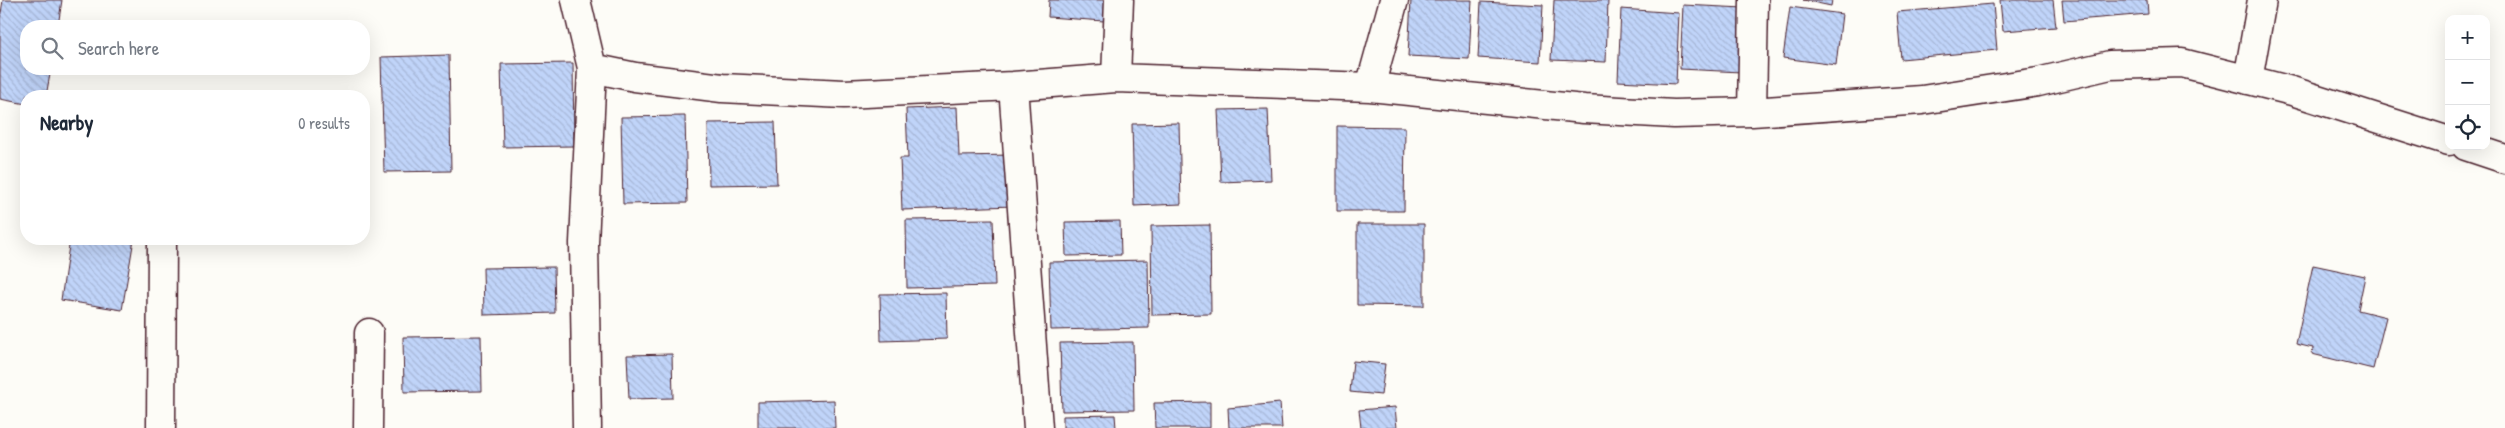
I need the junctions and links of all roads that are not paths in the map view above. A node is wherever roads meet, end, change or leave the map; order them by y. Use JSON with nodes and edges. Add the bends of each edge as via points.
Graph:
{"nodes":[{"id":1,"x":1119,"y":0,"type":"edge"},
{"id":2,"x":1394,"y":0,"type":"edge"},
{"id":3,"x":1754,"y":0,"type":"edge"},
{"id":4,"x":2262,"y":0,"type":"edge"},
{"id":5,"x":573,"y":3,"type":"edge"},
{"id":6,"x":592,"y":68,"type":"junction"},
{"id":7,"x":1116,"y":78,"type":"junction"},
{"id":8,"x":2248,"y":80,"type":"junction"},
{"id":9,"x":1014,"y":86,"type":"junction"},
{"id":10,"x":1370,"y":87,"type":"junction"},
{"id":11,"x":1752,"y":112,"type":"junction"},
{"id":12,"x":2445,"y":140,"type":"edge"},
{"id":13,"x":2478,"y":150,"type":"edge"},
{"id":14,"x":2505,"y":159,"type":"edge"},
{"id":15,"x":162,"y":245,"type":"edge"},
{"id":16,"x":370,"y":333,"type":"dead end"},
{"id":17,"x":161,"y":428,"type":"edge"},
{"id":18,"x":368,"y":428,"type":"edge"},
{"id":19,"x":587,"y":428,"type":"edge"},
{"id":20,"x":1038,"y":428,"type":"edge"}],
"edges":[{"from":1,"to":7,"type":"street"},
{"from":2,"to":10,"type":"street"},
{"from":3,"to":11,"type":"street"},
{"from":4,"to":8,"type":"street"},
{"from":5,"to":6,"type":"street"},
{"from":6,"to":9,"type":"street","via":[[722,88],[844,94]]},
{"from":6,"to":19,"type":"street","via":[[584,243]]},
{"from":7,"to":9,"type":"street"},
{"from":7,"to":10,"type":"street"},
{"from":8,"to":11,"type":"street","via":[[2182,63],[2110,65],[2038,82],[1922,100]]},
{"from":8,"to":12,"type":"street"},
{"from":9,"to":20,"type":"street"},
{"from":10,"to":11,"type":"street","via":[[1584,109],[1674,114]]},
{"from":13,"to":14,"type":"street"},
{"from":15,"to":17,"type":"street"},
{"from":16,"to":18,"type":"street"}]}
